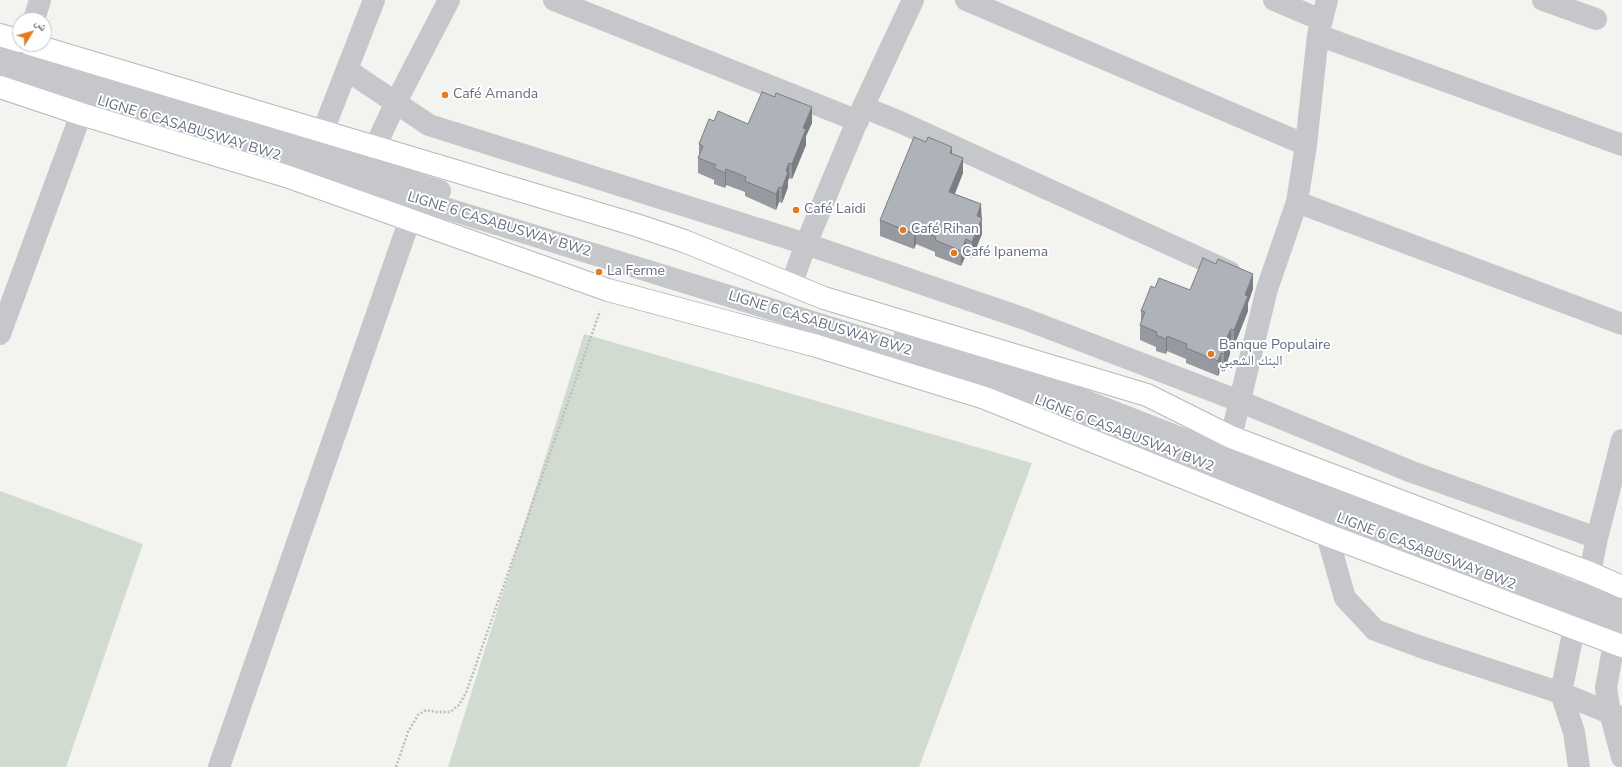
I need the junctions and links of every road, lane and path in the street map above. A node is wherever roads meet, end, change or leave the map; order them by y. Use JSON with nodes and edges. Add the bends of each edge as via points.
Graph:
{"nodes":[{"id":1,"x":40,"y":0,"type":"edge"},
{"id":2,"x":449,"y":0,"type":"edge"},
{"id":3,"x":554,"y":0,"type":"edge"},
{"id":4,"x":913,"y":0,"type":"edge"},
{"id":5,"x":966,"y":0,"type":"edge"},
{"id":6,"x":1274,"y":0,"type":"edge"},
{"id":7,"x":1543,"y":0,"type":"edge"},
{"id":8,"x":372,"y":1,"type":"edge"},
{"id":9,"x":36,"y":12,"type":"edge"},
{"id":10,"x":1322,"y":18,"type":"edge"},
{"id":11,"x":1596,"y":19,"type":"dead end"},
{"id":12,"x":0,"y":35,"type":"edge"},
{"id":13,"x":12,"y":39,"type":"edge"},
{"id":14,"x":52,"y":51,"type":"edge"},
{"id":15,"x":0,"y":52,"type":"edge"},
{"id":16,"x":0,"y":70,"type":"edge"},
{"id":17,"x":347,"y":70,"type":"junction"},
{"id":18,"x":0,"y":87,"type":"edge"},
{"id":19,"x":396,"y":102,"type":"junction"},
{"id":20,"x":81,"y":114,"type":"junction"},
{"id":21,"x":860,"y":114,"type":"junction"},
{"id":22,"x":323,"y":131,"type":"junction"},
{"id":23,"x":1622,"y":145,"type":"edge"},
{"id":24,"x":1306,"y":146,"type":"junction"},
{"id":25,"x":375,"y":147,"type":"junction"},
{"id":26,"x":1297,"y":202,"type":"junction"},
{"id":27,"x":410,"y":219,"type":"junction"},
{"id":28,"x":806,"y":244,"type":"junction"},
{"id":29,"x":1255,"y":283,"type":"junction"},
{"id":30,"x":791,"y":285,"type":"junction"},
{"id":31,"x":608,"y":290,"type":"junction"},
{"id":32,"x":1622,"y":324,"type":"edge"},
{"id":33,"x":0,"y":334,"type":"edge"},
{"id":34,"x":1239,"y":401,"type":"junction"},
{"id":35,"x":1231,"y":437,"type":"junction"},
{"id":36,"x":1622,"y":440,"type":"edge"},
{"id":37,"x":1327,"y":535,"type":"junction"},
{"id":38,"x":1597,"y":538,"type":"junction"},
{"id":39,"x":1590,"y":573,"type":"junction"},
{"id":40,"x":1622,"y":587,"type":"edge"},
{"id":41,"x":1579,"y":611,"type":"junction"},
{"id":42,"x":1622,"y":611,"type":"edge"},
{"id":43,"x":1619,"y":639,"type":"edge"},
{"id":44,"x":1562,"y":693,"type":"junction"},
{"id":45,"x":1616,"y":715,"type":"edge"},
{"id":46,"x":1622,"y":757,"type":"edge"},
{"id":47,"x":219,"y":767,"type":"edge"},
{"id":48,"x":396,"y":767,"type":"edge"},
{"id":49,"x":1579,"y":767,"type":"edge"}],
"edges":[{"from":1,"to":9,"type":"street"},
{"from":2,"to":19,"type":"street"},
{"from":3,"to":21,"type":"street"},
{"from":4,"to":21,"type":"street"},
{"from":5,"to":24,"type":"street"},
{"from":6,"to":10,"type":"street"},
{"from":7,"to":11,"type":"street"},
{"from":8,"to":17,"type":"street"},
{"from":10,"to":23,"type":"street"},
{"from":10,"to":24,"type":"street"},
{"from":12,"to":13,"type":"main road"},
{"from":14,"to":22,"type":"main road"},
{"from":15,"to":41,"type":"street","name":"LIGNE 6 CASABUSWAY BW2","via":[[956,350]]},
{"from":16,"to":41,"type":"street","name":"LIGNE 6 CASABUSWAY BW2","via":[[919,354]]},
{"from":17,"to":19,"type":"street"},
{"from":17,"to":22,"type":"street"},
{"from":18,"to":20,"type":"main road"},
{"from":19,"to":25,"type":"street"},
{"from":19,"to":28,"type":"street","via":[[429,125]]},
{"from":20,"to":27,"type":"main road","via":[[286,176]]},
{"from":20,"to":33,"type":"street"},
{"from":21,"to":28,"type":"street"},
{"from":21,"to":29,"type":"street","via":[[908,126]]},
{"from":22,"to":25,"type":"main road"},
{"from":24,"to":26,"type":"street"},
{"from":25,"to":30,"type":"main road","via":[[643,227]]},
{"from":26,"to":29,"type":"street"},
{"from":26,"to":32,"type":"street"},
{"from":27,"to":31,"type":"main road"},
{"from":27,"to":47,"type":"street"},
{"from":28,"to":30,"type":"street"},
{"from":28,"to":34,"type":"street","via":[[1025,319]]},
{"from":29,"to":34,"type":"street"},
{"from":30,"to":35,"type":"main road","via":[[824,298],[1147,395]]},
{"from":31,"to":37,"type":"main road","via":[[817,346],[985,398]]},
{"from":31,"to":48,"type":"path","via":[[466,693],[459,705],[450,712],[426,710],[418,715],[408,732]]},
{"from":34,"to":35,"type":"street"},
{"from":34,"to":38,"type":"street","via":[[1412,472]]},
{"from":35,"to":39,"type":"main road"},
{"from":36,"to":38,"type":"street"},
{"from":37,"to":41,"type":"main road"},
{"from":37,"to":44,"type":"street","via":[[1345,598],[1375,630]]},
{"from":38,"to":39,"type":"street"},
{"from":39,"to":40,"type":"main road"},
{"from":39,"to":41,"type":"street"},
{"from":41,"to":42,"type":"street","name":"LIGNE 6 CASABUSWAY BW2"},
{"from":41,"to":43,"type":"main road"},
{"from":41,"to":44,"type":"street"},
{"from":43,"to":45,"type":"street","via":[[1606,688]]},
{"from":44,"to":45,"type":"street"},
{"from":44,"to":49,"type":"street","via":[[1574,732]]},
{"from":45,"to":46,"type":"street"}]}
